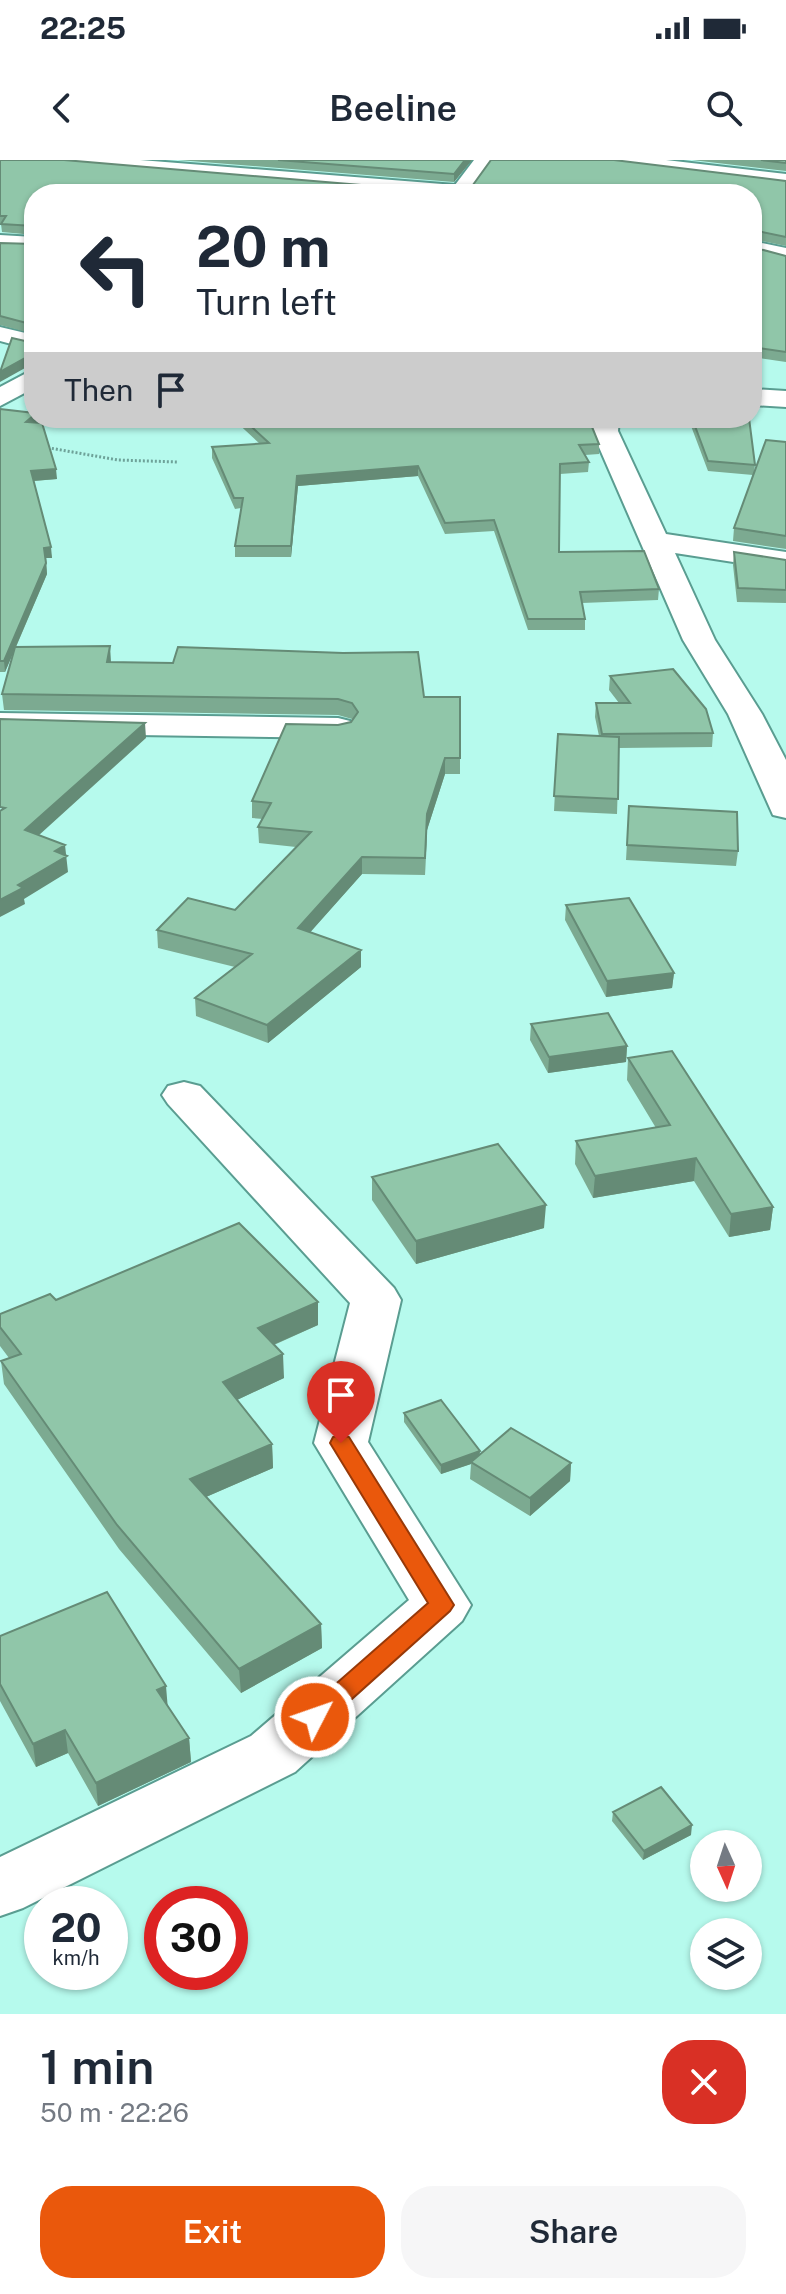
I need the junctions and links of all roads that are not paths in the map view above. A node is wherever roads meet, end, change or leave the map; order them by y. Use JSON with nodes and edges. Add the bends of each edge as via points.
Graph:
{"nodes":[{"id":1,"x":66,"y":160,"type":"edge"},
{"id":2,"x":484,"y":160,"type":"edge"},
{"id":3,"x":615,"y":160,"type":"edge"},
{"id":4,"x":362,"y":167,"type":"edge"},
{"id":5,"x":786,"y":180,"type":"edge"},
{"id":6,"x":296,"y":184,"type":"edge"},
{"id":7,"x":339,"y":184,"type":"edge"},
{"id":8,"x":467,"y":184,"type":"edge"},
{"id":9,"x":0,"y":242,"type":"edge"},
{"id":10,"x":24,"y":243,"type":"edge"},
{"id":11,"x":762,"y":250,"type":"edge"},
{"id":12,"x":786,"y":255,"type":"edge"},
{"id":13,"x":0,"y":334,"type":"edge"},
{"id":14,"x":24,"y":340,"type":"edge"},
{"id":15,"x":0,"y":352,"type":"edge"},
{"id":16,"x":24,"y":356,"type":"edge"},
{"id":17,"x":24,"y":383,"type":"edge"},
{"id":18,"x":24,"y":396,"type":"edge"},
{"id":19,"x":762,"y":398,"type":"edge"},
{"id":20,"x":0,"y":399,"type":"edge"},
{"id":21,"x":786,"y":399,"type":"edge"},
{"id":22,"x":605,"y":428,"type":"edge"},
{"id":23,"x":655,"y":541,"type":"junction"},
{"id":24,"x":786,"y":561,"type":"edge"},
{"id":25,"x":0,"y":723,"type":"edge"},
{"id":26,"x":338,"y":728,"type":"edge"},
{"id":27,"x":786,"y":807,"type":"edge"},
{"id":28,"x":184,"y":1095,"type":"dead end"},
{"id":29,"x":0,"y":1888,"type":"edge"}],
"edges":[{"from":1,"to":6,"type":"street"},
{"from":2,"to":8,"type":"street"},
{"from":3,"to":5,"type":"street"},
{"from":4,"to":7,"type":"street"},
{"from":9,"to":10,"type":"street"},
{"from":11,"to":12,"type":"street"},
{"from":13,"to":14,"type":"street"},
{"from":15,"to":16,"type":"street"},
{"from":17,"to":20,"type":"street"},
{"from":18,"to":20,"type":"street"},
{"from":19,"to":21,"type":"street"},
{"from":22,"to":23,"type":"street"},
{"from":23,"to":24,"type":"street"},
{"from":23,"to":27,"type":"street","via":[[699,640],[758,740]]},
{"from":25,"to":26,"type":"street"},
{"from":28,"to":29,"type":"street","via":[[376,1300],[341,1443],[442,1605],[273,1754]]}]}
